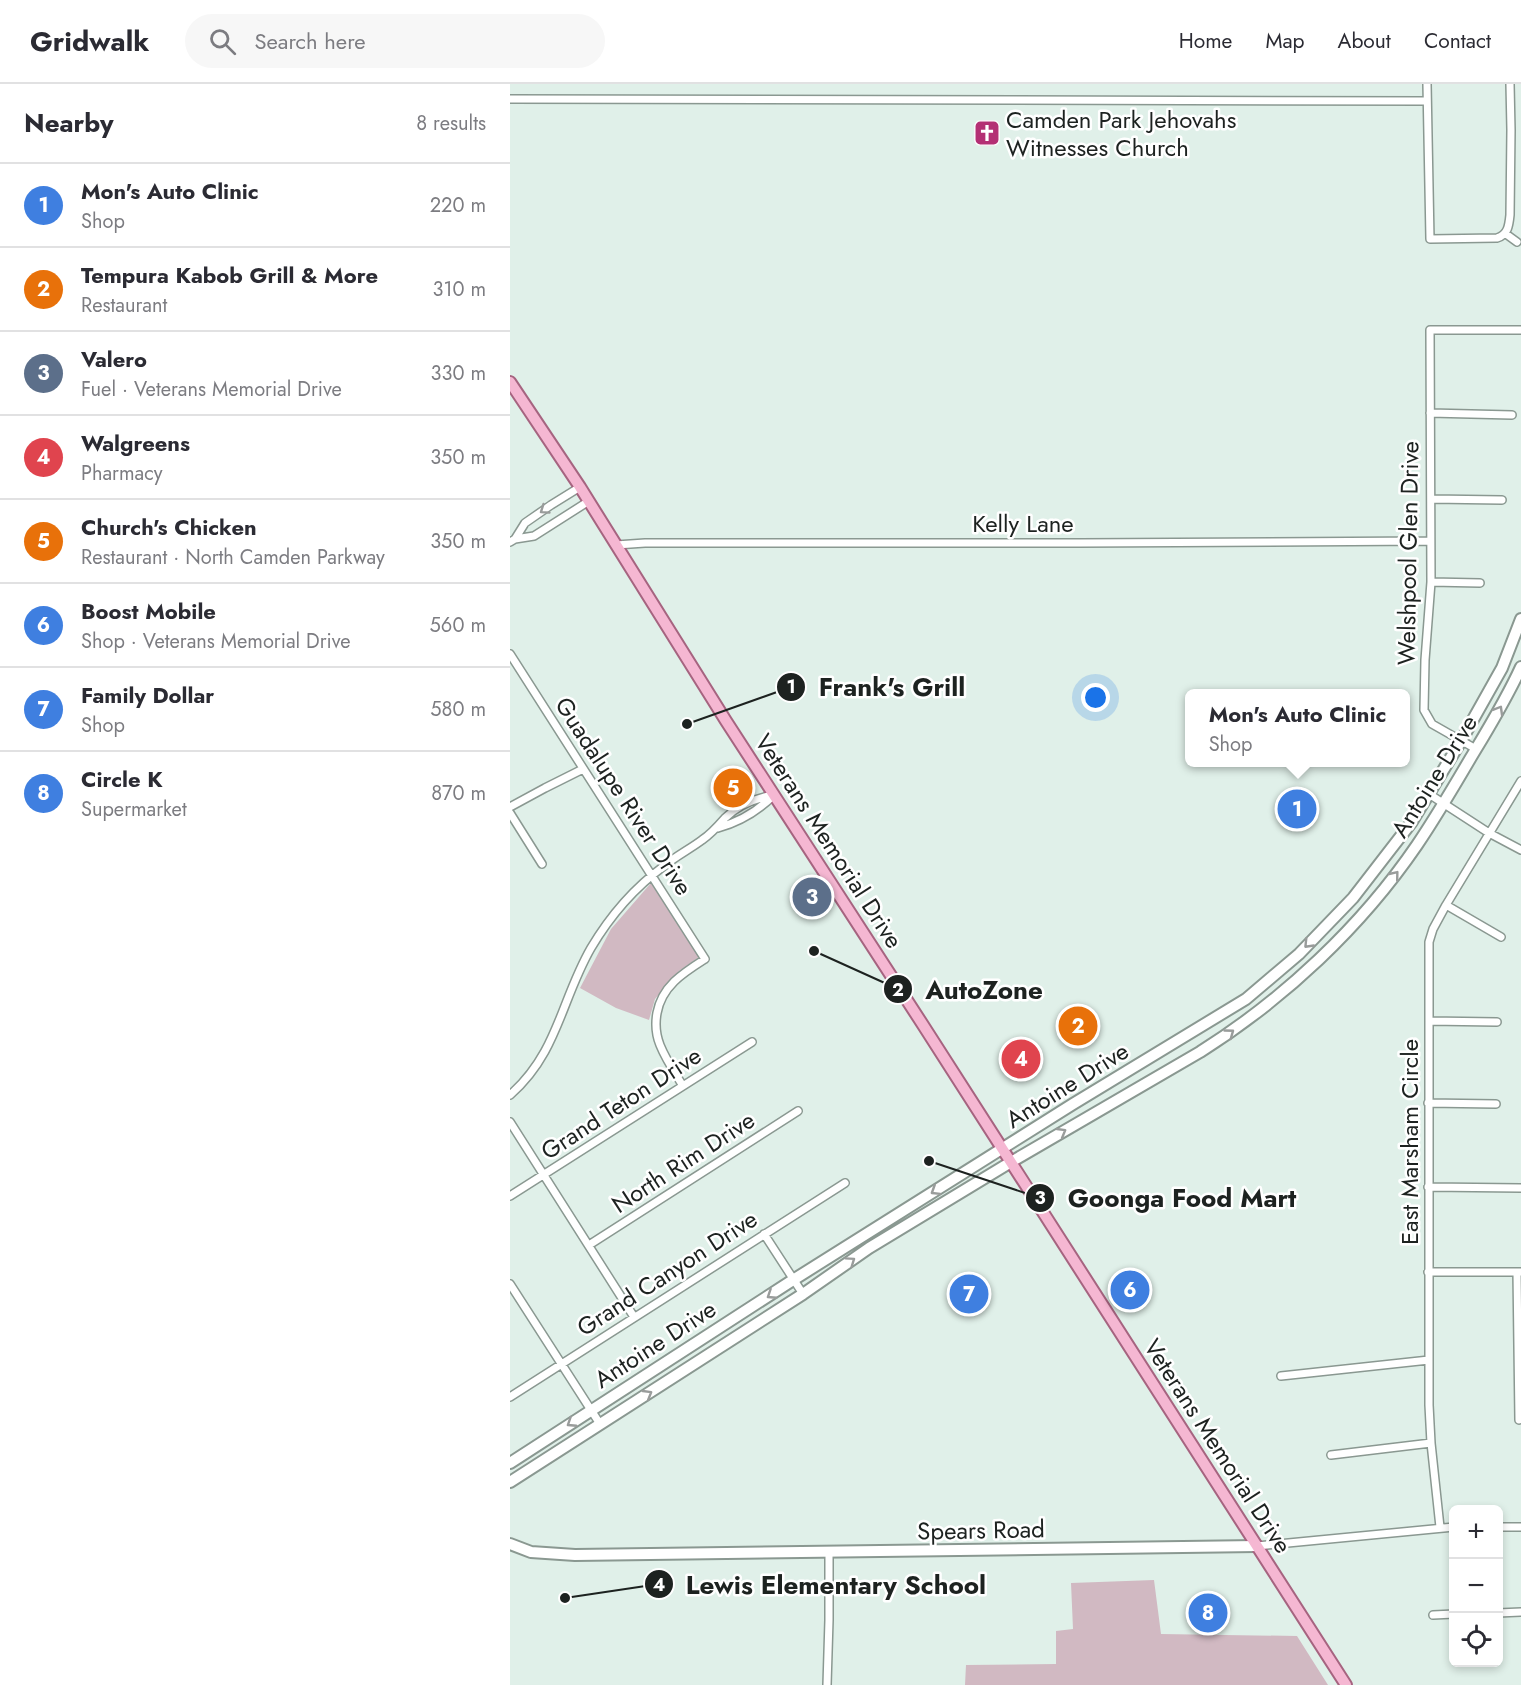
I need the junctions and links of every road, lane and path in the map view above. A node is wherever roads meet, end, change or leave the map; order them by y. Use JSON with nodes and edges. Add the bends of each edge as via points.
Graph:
{"nodes":[{"id":1,"x":1427,"y":84,"type":"edge"},
{"id":2,"x":1510,"y":84,"type":"edge"},
{"id":3,"x":510,"y":99,"type":"edge"},
{"id":4,"x":1427,"y":101,"type":"junction"},
{"id":5,"x":1506,"y":234,"type":"junction"},
{"id":6,"x":1517,"y":242,"type":"dead end"},
{"id":7,"x":1521,"y":330,"type":"edge"},
{"id":8,"x":510,"y":382,"type":"edge"},
{"id":9,"x":1430,"y":413,"type":"junction"},
{"id":10,"x":1512,"y":415,"type":"dead end"},
{"id":11,"x":580,"y":487,"type":"junction"},
{"id":12,"x":1431,"y":499,"type":"junction"},
{"id":13,"x":1502,"y":500,"type":"dead end"},
{"id":14,"x":589,"y":501,"type":"junction"},
{"id":15,"x":512,"y":541,"type":"edge"},
{"id":16,"x":1430,"y":541,"type":"junction"},
{"id":17,"x":616,"y":544,"type":"junction"},
{"id":18,"x":1431,"y":582,"type":"junction"},
{"id":19,"x":1480,"y":583,"type":"dead end"},
{"id":20,"x":1521,"y":619,"type":"edge"},
{"id":21,"x":510,"y":654,"type":"edge"},
{"id":22,"x":1521,"y":667,"type":"edge"},
{"id":23,"x":1461,"y":741,"type":"junction"},
{"id":24,"x":1476,"y":748,"type":"junction"},
{"id":25,"x":584,"y":770,"type":"junction"},
{"id":26,"x":1521,"y":780,"type":"edge"},
{"id":27,"x":1429,"y":794,"type":"junction"},
{"id":28,"x":774,"y":795,"type":"junction"},
{"id":29,"x":1444,"y":804,"type":"junction"},
{"id":30,"x":510,"y":807,"type":"edge"},
{"id":31,"x":510,"y":813,"type":"edge"},
{"id":32,"x":718,"y":828,"type":"junction"},
{"id":33,"x":1489,"y":833,"type":"junction"},
{"id":34,"x":1521,"y":850,"type":"edge"},
{"id":35,"x":542,"y":864,"type":"dead end"},
{"id":36,"x":651,"y":875,"type":"junction"},
{"id":37,"x":1446,"y":905,"type":"junction"},
{"id":38,"x":1501,"y":937,"type":"dead end"},
{"id":39,"x":1429,"y":1021,"type":"junction"},
{"id":40,"x":1497,"y":1022,"type":"dead end"},
{"id":41,"x":752,"y":1042,"type":"dead end"},
{"id":42,"x":683,"y":1086,"type":"junction"},
{"id":43,"x":510,"y":1095,"type":"edge"},
{"id":44,"x":1428,"y":1103,"type":"junction"},
{"id":45,"x":1496,"y":1104,"type":"dead end"},
{"id":46,"x":798,"y":1111,"type":"dead end"},
{"id":47,"x":510,"y":1122,"type":"edge"},
{"id":48,"x":1003,"y":1149,"type":"junction"},
{"id":49,"x":1011,"y":1162,"type":"junction"},
{"id":50,"x":544,"y":1175,"type":"junction"},
{"id":51,"x":845,"y":1183,"type":"dead end"},
{"id":52,"x":1428,"y":1187,"type":"junction"},
{"id":53,"x":1521,"y":1188,"type":"edge"},
{"id":54,"x":510,"y":1196,"type":"edge"},
{"id":55,"x":877,"y":1228,"type":"junction"},
{"id":56,"x":764,"y":1234,"type":"junction"},
{"id":57,"x":884,"y":1239,"type":"junction"},
{"id":58,"x":589,"y":1245,"type":"junction"},
{"id":59,"x":1428,"y":1272,"type":"junction"},
{"id":60,"x":1519,"y":1272,"type":"edge"},
{"id":61,"x":793,"y":1280,"type":"junction"},
{"id":62,"x":510,"y":1284,"type":"edge"},
{"id":63,"x":513,"y":1294,"type":"edge"},
{"id":64,"x":803,"y":1294,"type":"junction"},
{"id":65,"x":634,"y":1317,"type":"junction"},
{"id":66,"x":1429,"y":1360,"type":"junction"},
{"id":67,"x":561,"y":1364,"type":"junction"},
{"id":68,"x":1281,"y":1376,"type":"dead end"},
{"id":69,"x":510,"y":1397,"type":"edge"},
{"id":70,"x":591,"y":1411,"type":"junction"},
{"id":71,"x":1519,"y":1420,"type":"dead end"},
{"id":72,"x":600,"y":1424,"type":"junction"},
{"id":73,"x":1431,"y":1443,"type":"junction"},
{"id":74,"x":1331,"y":1455,"type":"dead end"},
{"id":75,"x":510,"y":1463,"type":"edge"},
{"id":76,"x":510,"y":1482,"type":"edge"},
{"id":77,"x":1440,"y":1527,"type":"junction"},
{"id":78,"x":1449,"y":1527,"type":"edge"},
{"id":79,"x":1503,"y":1527,"type":"edge"},
{"id":80,"x":1521,"y":1527,"type":"edge"},
{"id":81,"x":510,"y":1544,"type":"edge"},
{"id":82,"x":1257,"y":1546,"type":"junction"},
{"id":83,"x":828,"y":1553,"type":"junction"},
{"id":84,"x":1503,"y":1612,"type":"edge"},
{"id":85,"x":1521,"y":1612,"type":"edge"},
{"id":86,"x":1449,"y":1614,"type":"edge"},
{"id":87,"x":1433,"y":1615,"type":"dead end"},
{"id":88,"x":827,"y":1685,"type":"edge"},
{"id":89,"x":1346,"y":1685,"type":"edge"}],
"edges":[{"from":1,"to":4,"type":"street"},
{"from":2,"to":5,"type":"street","via":[[1510,206]]},
{"from":3,"to":4,"type":"street"},
{"from":4,"to":5,"type":"street","via":[[1431,239],[1497,238]]},
{"from":5,"to":6,"type":"street"},
{"from":7,"to":9,"type":"street","name":"Welshpool Glen Drive","via":[[1430,330]]},
{"from":8,"to":11,"type":"main road","name":"Veterans Memorial Drive"},
{"from":9,"to":10,"type":"street"},
{"from":9,"to":12,"type":"street","name":"Welshpool Glen Drive"},
{"from":11,"to":14,"type":"main road","name":"Veterans Memorial Drive"},
{"from":11,"to":15,"type":"street","one_way":true,"via":[[525,523]]},
{"from":12,"to":13,"type":"street"},
{"from":12,"to":16,"type":"street","name":"Welshpool Glen Drive"},
{"from":14,"to":15,"type":"street","via":[[534,536]]},
{"from":14,"to":17,"type":"main road","name":"Veterans Memorial Drive"},
{"from":16,"to":17,"type":"street","name":"Kelly Lane"},
{"from":16,"to":18,"type":"street","name":"Welshpool Glen Drive"},
{"from":17,"to":28,"type":"main road","name":"Veterans Memorial Drive"},
{"from":18,"to":19,"type":"street"},
{"from":18,"to":23,"type":"street","name":"Welshpool Glen Drive","via":[[1424,710],[1432,724]]},
{"from":20,"to":23,"type":"main road","name":"Antoine Drive","via":[[1502,668]]},
{"from":21,"to":25,"type":"street","name":"Guadalupe River Drive"},
{"from":24,"to":22,"type":"main road","name":"Antoine Drive","one_way":true},
{"from":23,"to":24,"type":"street","name":"Welshpool Glen Drive"},
{"from":23,"to":27,"type":"main road","name":"Antoine Drive"},
{"from":24,"to":29,"type":"main road","name":"Antoine Drive"},
{"from":25,"to":30,"type":"street"},
{"from":25,"to":36,"type":"street","name":"Guadalupe River Drive"},
{"from":26,"to":33,"type":"street","name":"East Marsham Circle"},
{"from":27,"to":29,"type":"street"},
{"from":27,"to":48,"type":"main road","name":"Antoine Drive","one_way":true,"via":[[1353,898],[1299,954],[1246,999]]},
{"from":28,"to":32,"type":"street","via":[[750,814]]},
{"from":28,"to":32,"type":"street","via":[[745,804]]},
{"from":28,"to":48,"type":"main road","name":"Veterans Memorial Drive"},
{"from":29,"to":33,"type":"street"},
{"from":49,"to":29,"type":"main road","name":"Antoine Drive","one_way":true,"via":[[1228,1035],[1279,996],[1328,950],[1387,885]]},
{"from":31,"to":35,"type":"street"},
{"from":32,"to":36,"type":"street"},
{"from":33,"to":34,"type":"street"},
{"from":33,"to":37,"type":"street","name":"East Marsham Circle"},
{"from":36,"to":42,"type":"street","name":"Guadalupe River Drive","via":[[705,959],[672,983],[657,1014],[658,1040]]},
{"from":36,"to":43,"type":"street","via":[[628,897],[591,948],[547,1050]]},
{"from":37,"to":38,"type":"street"},
{"from":37,"to":39,"type":"street","name":"East Marsham Circle","via":[[1430,936]]},
{"from":39,"to":40,"type":"street"},
{"from":39,"to":44,"type":"street","name":"East Marsham Circle"},
{"from":41,"to":42,"type":"street","name":"Grand Teton Drive"},
{"from":42,"to":50,"type":"street","name":"Grand Teton Drive"},
{"from":44,"to":45,"type":"street"},
{"from":44,"to":52,"type":"street","name":"East Marsham Circle"},
{"from":46,"to":58,"type":"street","name":"North Rim Drive"},
{"from":47,"to":50,"type":"street"},
{"from":48,"to":49,"type":"main road","name":"Veterans Memorial Drive"},
{"from":48,"to":55,"type":"main road","name":"Antoine Drive","one_way":true},
{"from":49,"to":57,"type":"main road","name":"Antoine Drive"},
{"from":49,"to":82,"type":"main road","name":"Veterans Memorial Drive"},
{"from":50,"to":54,"type":"street","name":"Grand Teton Drive"},
{"from":50,"to":58,"type":"street"},
{"from":51,"to":56,"type":"street","name":"Grand Canyon Drive"},
{"from":52,"to":53,"type":"street"},
{"from":52,"to":59,"type":"street","name":"East Marsham Circle"},
{"from":55,"to":57,"type":"main road"},
{"from":55,"to":61,"type":"main road","name":"Antoine Drive"},
{"from":56,"to":61,"type":"street"},
{"from":56,"to":65,"type":"street","name":"Grand Canyon Drive"},
{"from":64,"to":57,"type":"main road","name":"Antoine Drive","one_way":true},
{"from":58,"to":65,"type":"street"},
{"from":59,"to":60,"type":"street"},
{"from":59,"to":66,"type":"street","name":"East Marsham Circle"},
{"from":60,"to":71,"type":"street"},
{"from":61,"to":64,"type":"street"},
{"from":61,"to":70,"type":"main road","name":"Antoine Drive","one_way":true},
{"from":62,"to":63,"type":"street"},
{"from":63,"to":67,"type":"street"},
{"from":72,"to":64,"type":"main road","name":"Antoine Drive","one_way":true},
{"from":65,"to":67,"type":"street","name":"Grand Canyon Drive"},
{"from":66,"to":68,"type":"street"},
{"from":66,"to":73,"type":"street","name":"East Marsham Circle"},
{"from":67,"to":69,"type":"street","name":"Grand Canyon Drive"},
{"from":67,"to":70,"type":"street"},
{"from":70,"to":72,"type":"street"},
{"from":70,"to":75,"type":"main road","name":"Antoine Drive","one_way":true},
{"from":72,"to":76,"type":"main road","name":"Antoine Drive"},
{"from":73,"to":74,"type":"street"},
{"from":73,"to":77,"type":"street","name":"East Marsham Circle"},
{"from":77,"to":78,"type":"street","name":"Spears Road"},
{"from":77,"to":82,"type":"street","name":"Spears Road"},
{"from":79,"to":80,"type":"street"},
{"from":81,"to":83,"type":"main road","name":"Spears Road","via":[[531,1552],[574,1556]]},
{"from":82,"to":83,"type":"main road","name":"Spears Road"},
{"from":82,"to":89,"type":"main road","name":"Veterans Memorial Drive"},
{"from":83,"to":88,"type":"street"},
{"from":84,"to":85,"type":"street"},
{"from":86,"to":87,"type":"street"}]}
